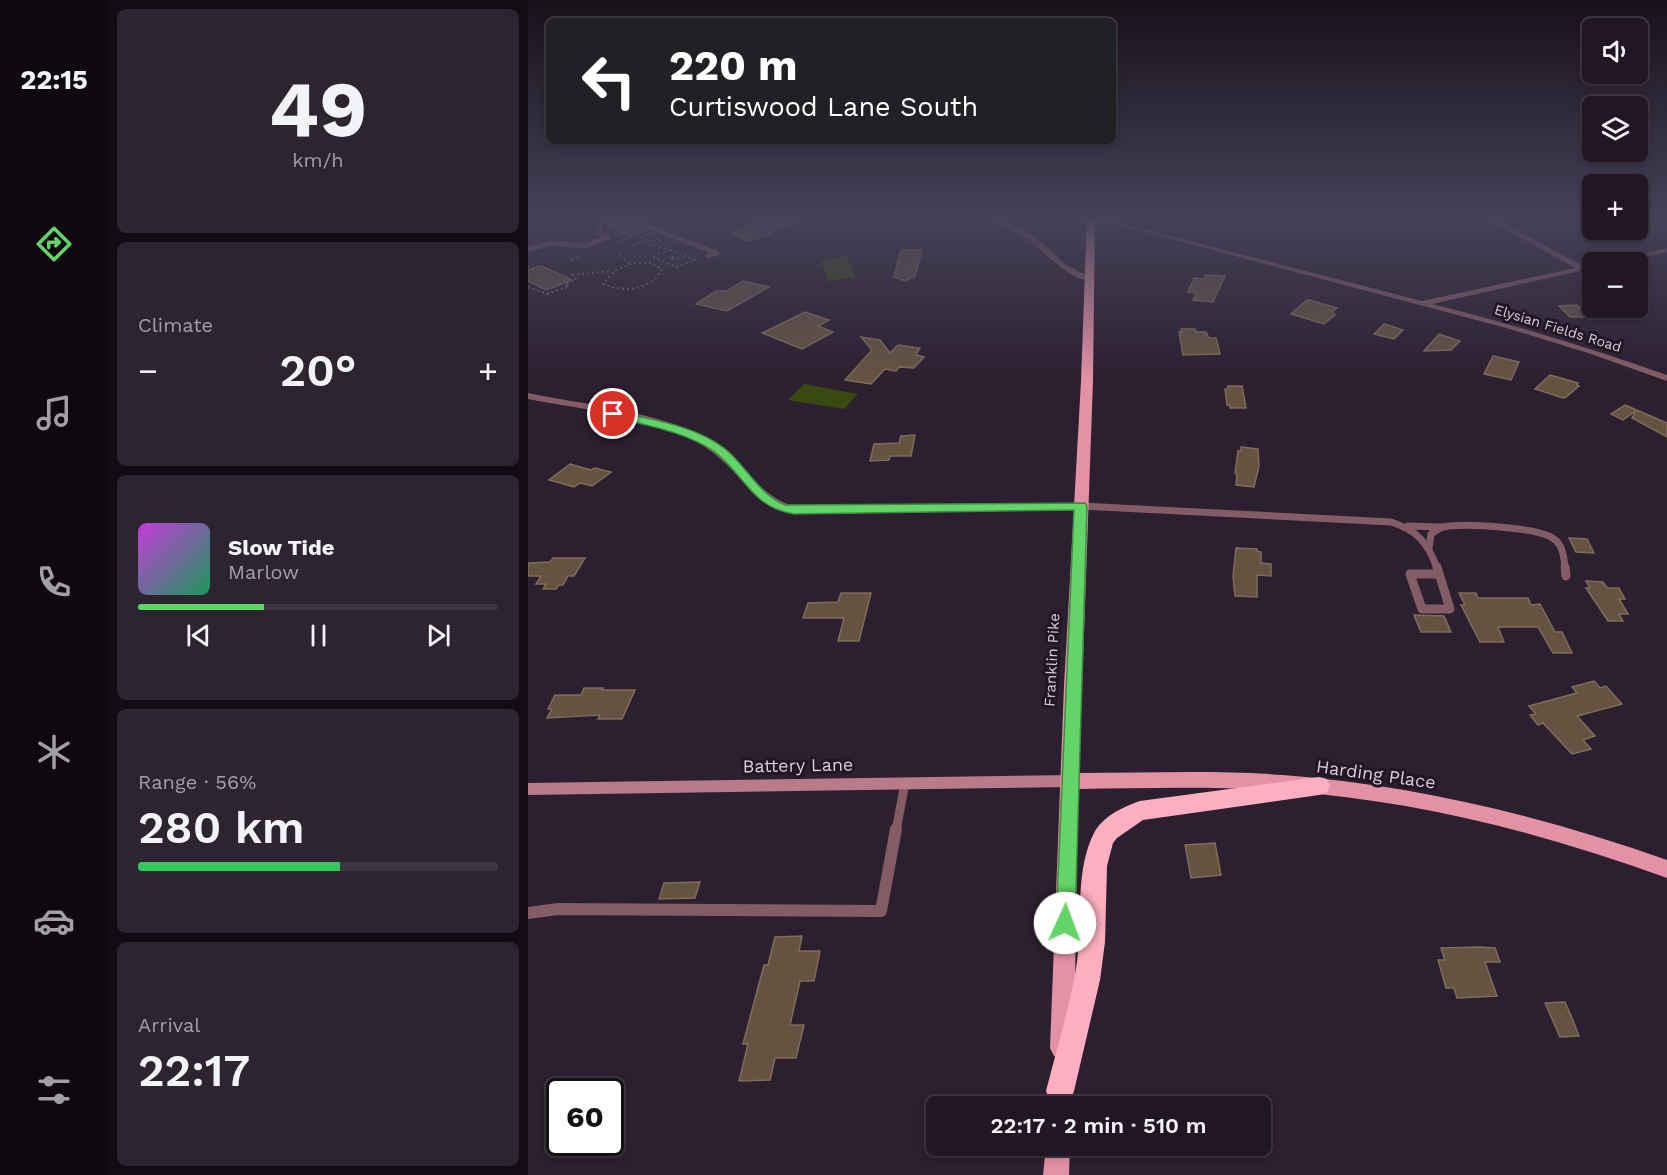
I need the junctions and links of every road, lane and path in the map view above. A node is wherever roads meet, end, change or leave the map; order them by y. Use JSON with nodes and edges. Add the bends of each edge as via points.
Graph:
{"nodes":[{"id":1,"x":661,"y":270,"type":"edge"},
{"id":2,"x":1069,"y":270,"type":"edge"},
{"id":3,"x":1090,"y":270,"type":"edge"},
{"id":4,"x":1294,"y":270,"type":"edge"},
{"id":5,"x":1579,"y":270,"type":"edge"},
{"id":6,"x":614,"y":271,"type":"joint"},
{"id":7,"x":1090,"y":279,"type":"junction"},
{"id":8,"x":528,"y":287,"type":"edge"},
{"id":9,"x":1423,"y":304,"type":"junction"},
{"id":10,"x":1667,"y":378,"type":"edge"},
{"id":11,"x":528,"y":396,"type":"edge"},
{"id":12,"x":1081,"y":506,"type":"junction"},
{"id":13,"x":1405,"y":526,"type":"junction"},
{"id":14,"x":1442,"y":527,"type":"junction"},
{"id":15,"x":1429,"y":549,"type":"junction"},
{"id":16,"x":1438,"y":574,"type":"junction"},
{"id":17,"x":1566,"y":576,"type":"dead end"},
{"id":18,"x":1070,"y":781,"type":"junction"},
{"id":19,"x":905,"y":783,"type":"junction"},
{"id":20,"x":1319,"y":786,"type":"junction"},
{"id":21,"x":528,"y":789,"type":"edge"},
{"id":22,"x":1667,"y":868,"type":"edge"},
{"id":23,"x":528,"y":913,"type":"edge"},
{"id":24,"x":1060,"y":1096,"type":"edge"},
{"id":25,"x":1061,"y":1096,"type":"edge"},
{"id":26,"x":1057,"y":1156,"type":"edge"},
{"id":27,"x":1056,"y":1175,"type":"edge"}],
"edges":[{"from":1,"to":6,"type":"path","via":[[648,284],[628,289],[603,285]]},
{"from":2,"to":7,"type":"street"},
{"from":3,"to":7,"type":"main road","name":"Franklin Pike"},
{"from":4,"to":9,"type":"street","name":"Elysian Fields Road"},
{"from":5,"to":9,"type":"street"},
{"from":6,"to":8,"type":"path","via":[[572,274],[576,280],[565,284],[569,286],[547,294]]},
{"from":7,"to":12,"type":"main road","name":"Franklin Pike"},
{"from":9,"to":10,"type":"street","name":"Elysian Fields Road","via":[[1551,339]]},
{"from":11,"to":12,"type":"street","via":[[689,434],[720,451],[759,492],[782,508]]},
{"from":12,"to":13,"type":"lane","via":[[1317,517]]},
{"from":12,"to":18,"type":"main road","name":"Franklin Pike"},
{"from":13,"to":14,"type":"lane"},
{"from":13,"to":15,"type":"lane","via":[[1420,535]]},
{"from":14,"to":15,"type":"lane","via":[[1431,534]]},
{"from":14,"to":17,"type":"lane","via":[[1533,530],[1555,538]]},
{"from":15,"to":16,"type":"lane"},
{"from":16,"to":16,"type":"lane","via":[[1410,574],[1422,609],[1450,609]]},
{"from":18,"to":19,"type":"main road","name":"Battery Lane"},
{"from":18,"to":20,"type":"main road","name":"Harding Place"},
{"from":18,"to":24,"type":"main road","name":"Franklin Pike"},
{"from":19,"to":21,"type":"main road","name":"Battery Lane"},
{"from":19,"to":23,"type":"lane","via":[[881,911],[558,909]]},
{"from":20,"to":22,"type":"main road","name":"Harding Place","via":[[1464,809]]},
{"from":20,"to":25,"type":"highway","via":[[1140,811],[1105,835],[1096,861],[1085,997]]},
{"from":26,"to":27,"type":"main road"}]}
